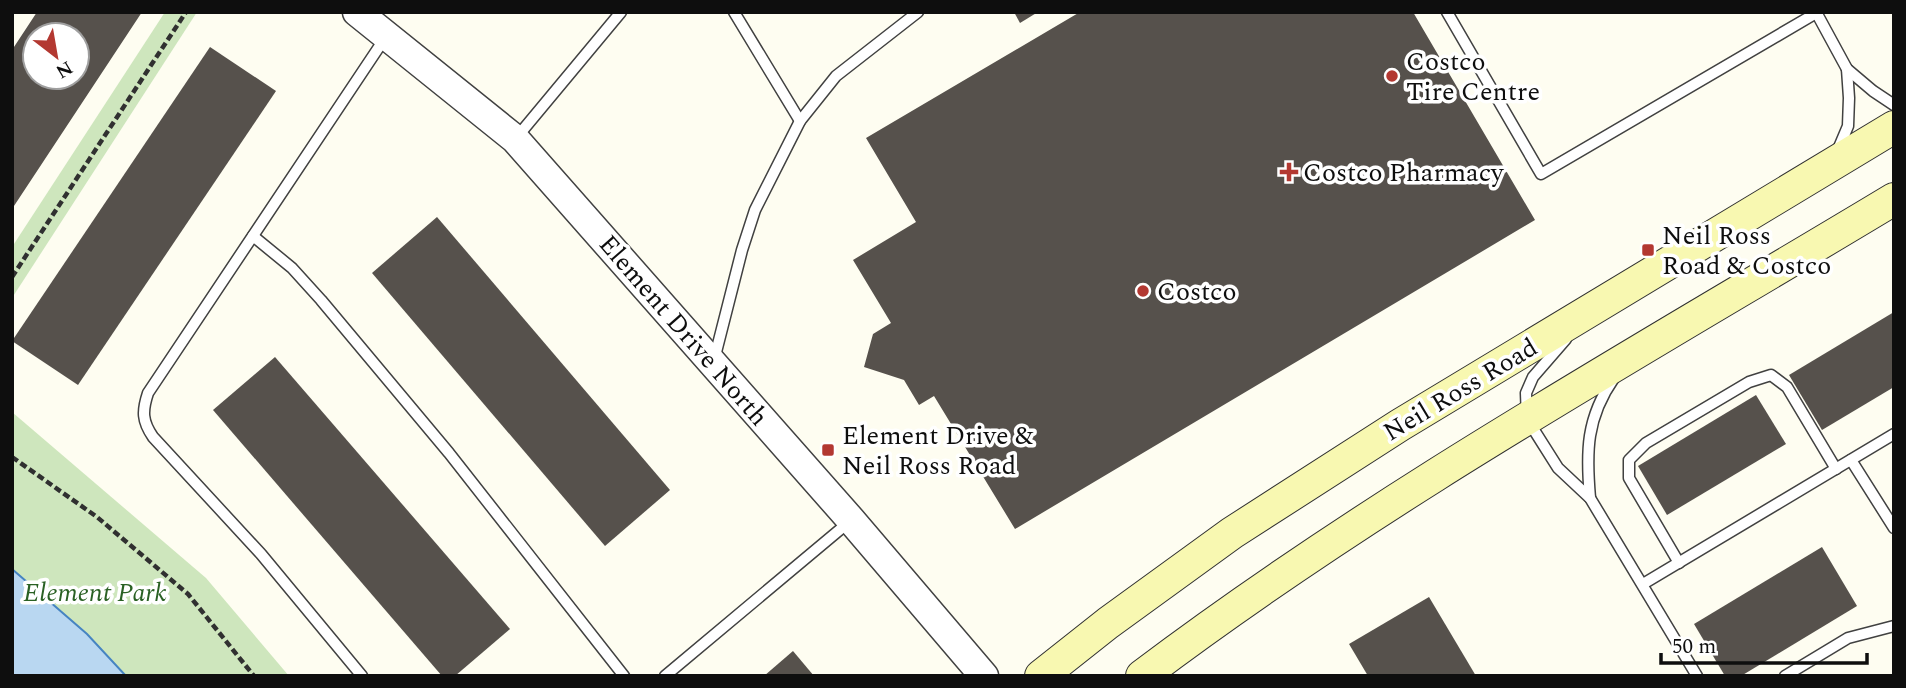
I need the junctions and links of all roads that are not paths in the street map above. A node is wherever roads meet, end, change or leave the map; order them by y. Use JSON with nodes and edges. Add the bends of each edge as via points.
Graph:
{"nodes":[{"id":1,"x":357,"y":12,"type":"edge"},
{"id":2,"x":621,"y":12,"type":"edge"},
{"id":3,"x":734,"y":12,"type":"edge"},
{"id":4,"x":918,"y":12,"type":"edge"},
{"id":5,"x":1447,"y":12,"type":"edge"},
{"id":6,"x":1817,"y":13,"type":"edge"},
{"id":7,"x":387,"y":36,"type":"junction"},
{"id":8,"x":1847,"y":69,"type":"junction"},
{"id":9,"x":1894,"y":105,"type":"edge"},
{"id":10,"x":800,"y":121,"type":"junction"},
{"id":11,"x":1894,"y":127,"type":"edge"},
{"id":12,"x":515,"y":139,"type":"junction"},
{"id":13,"x":1833,"y":163,"type":"junction"},
{"id":14,"x":1892,"y":206,"type":"edge"},
{"id":15,"x":253,"y":236,"type":"junction"},
{"id":16,"x":1657,"y":270,"type":"junction"},
{"id":17,"x":1651,"y":345,"type":"junction"},
{"id":18,"x":713,"y":363,"type":"junction"},
{"id":19,"x":1527,"y":419,"type":"junction"},
{"id":20,"x":1894,"y":434,"type":"edge"},
{"id":21,"x":1851,"y":460,"type":"junction"},
{"id":22,"x":1836,"y":469,"type":"junction"},
{"id":23,"x":1591,"y":499,"type":"junction"},
{"id":24,"x":851,"y":520,"type":"junction"},
{"id":25,"x":1894,"y":528,"type":"edge"},
{"id":26,"x":1679,"y":563,"type":"junction"},
{"id":27,"x":1643,"y":584,"type":"junction"},
{"id":28,"x":1894,"y":626,"type":"edge"},
{"id":29,"x":362,"y":676,"type":"edge"},
{"id":30,"x":624,"y":676,"type":"edge"},
{"id":31,"x":665,"y":676,"type":"edge"},
{"id":32,"x":984,"y":676,"type":"edge"},
{"id":33,"x":1041,"y":676,"type":"edge"},
{"id":34,"x":1142,"y":676,"type":"edge"},
{"id":35,"x":1697,"y":676,"type":"edge"},
{"id":36,"x":1785,"y":676,"type":"edge"}],
"edges":[{"from":1,"to":7,"type":"street","name":"Element Drive North"},
{"from":2,"to":12,"type":"lane"},
{"from":3,"to":10,"type":"lane"},
{"from":4,"to":10,"type":"lane","via":[[836,76]]},
{"from":5,"to":6,"type":"lane","via":[[1541,174]]},
{"from":6,"to":8,"type":"lane"},
{"from":7,"to":12,"type":"street","name":"Element Drive North"},
{"from":7,"to":15,"type":"lane"},
{"from":8,"to":9,"type":"lane"},
{"from":8,"to":13,"type":"lane","via":[[1847,125]]},
{"from":10,"to":18,"type":"lane","via":[[755,210]]},
{"from":11,"to":13,"type":"main road","name":"Neil Ross Road"},
{"from":12,"to":18,"type":"street","name":"Element Drive North"},
{"from":13,"to":16,"type":"main road","name":"Neil Ross Road"},
{"from":14,"to":17,"type":"main road"},
{"from":15,"to":29,"type":"lane","via":[[148,393],[143,417],[153,437],[261,555]]},
{"from":15,"to":30,"type":"lane","via":[[321,300],[449,453]]},
{"from":16,"to":19,"type":"lane","via":[[1578,327],[1541,366],[1526,393]]},
{"from":16,"to":33,"type":"main road","name":"Neil Ross Road","via":[[1399,425],[1232,533]]},
{"from":17,"to":19,"type":"main road"},
{"from":17,"to":23,"type":"lane","via":[[1618,373],[1596,411],[1587,449]]},
{"from":18,"to":24,"type":"street","name":"Element Drive North"},
{"from":19,"to":23,"type":"lane","via":[[1558,468]]},
{"from":19,"to":34,"type":"main road","via":[[1322,548]]},
{"from":20,"to":21,"type":"lane"},
{"from":21,"to":22,"type":"lane"},
{"from":21,"to":25,"type":"lane"},
{"from":22,"to":26,"type":"lane"},
{"from":22,"to":26,"type":"lane","via":[[1787,387],[1771,375],[1749,382],[1680,422],[1629,460],[1629,478]]},
{"from":23,"to":27,"type":"lane"},
{"from":24,"to":31,"type":"lane"},
{"from":24,"to":32,"type":"street","name":"Element Drive North"},
{"from":26,"to":27,"type":"lane"},
{"from":27,"to":35,"type":"lane"},
{"from":28,"to":36,"type":"lane","via":[[1848,638]]}]}
